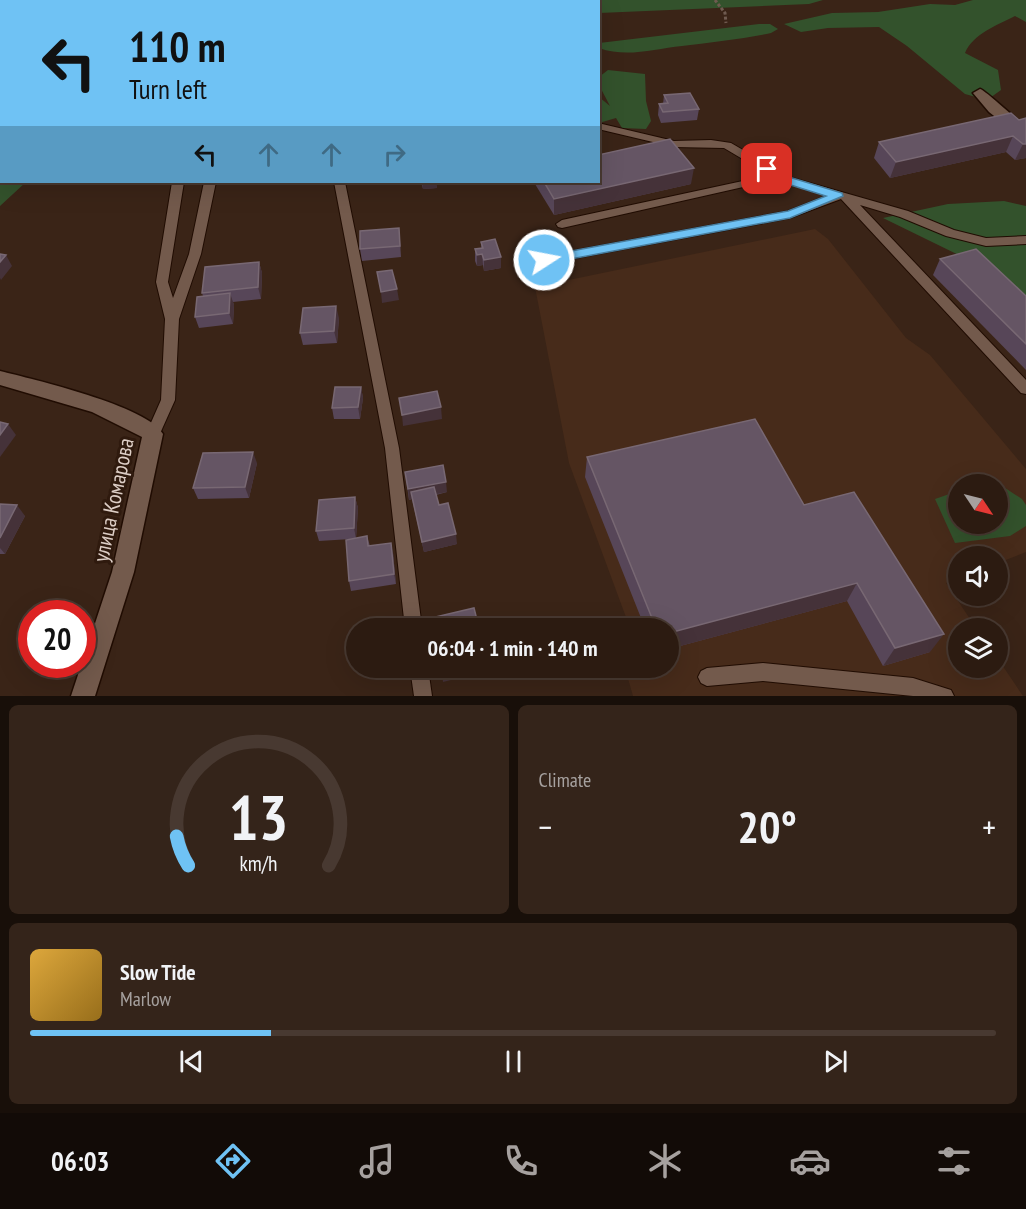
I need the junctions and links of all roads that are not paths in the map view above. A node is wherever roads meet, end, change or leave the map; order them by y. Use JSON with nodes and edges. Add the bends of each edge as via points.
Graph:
{"nodes":[{"id":1,"x":980,"y":93,"type":"dead end"},
{"id":2,"x":600,"y":126,"type":"edge"},
{"id":3,"x":1026,"y":134,"type":"edge"},
{"id":4,"x":785,"y":179,"type":"junction"},
{"id":5,"x":178,"y":183,"type":"edge"},
{"id":6,"x":210,"y":183,"type":"edge"},
{"id":7,"x":339,"y":183,"type":"edge"},
{"id":8,"x":842,"y":197,"type":"junction"},
{"id":9,"x":562,"y":224,"type":"dead end"},
{"id":10,"x":1026,"y":240,"type":"edge"},
{"id":11,"x":544,"y":260,"type":"dead end"},
{"id":12,"x":172,"y":319,"type":"junction"},
{"id":13,"x":0,"y":378,"type":"edge"},
{"id":14,"x":1026,"y":389,"type":"edge"},
{"id":15,"x":153,"y":434,"type":"junction"},
{"id":16,"x":413,"y":618,"type":"edge"},
{"id":17,"x":707,"y":677,"type":"dead end"},
{"id":18,"x":420,"y":678,"type":"edge"},
{"id":19,"x":83,"y":696,"type":"edge"},
{"id":20,"x":423,"y":696,"type":"edge"},
{"id":21,"x":945,"y":696,"type":"edge"}],
"edges":[{"from":1,"to":3,"type":"street"},
{"from":2,"to":4,"type":"lane","via":[[674,144],[727,145]]},
{"from":4,"to":8,"type":"lane"},
{"from":4,"to":9,"type":"lane","via":[[752,182]]},
{"from":5,"to":12,"type":"lane","via":[[162,282]]},
{"from":6,"to":12,"type":"lane","via":[[195,255]]},
{"from":7,"to":16,"type":"lane","via":[[392,448]]},
{"from":8,"to":10,"type":"lane","via":[[904,214],[950,234],[986,242]]},
{"from":8,"to":11,"type":"lane","via":[[790,214]]},
{"from":8,"to":14,"type":"lane"},
{"from":12,"to":15,"type":"lane","via":[[168,400]]},
{"from":13,"to":15,"type":"street","name":"улица Комарова","via":[[109,410]]},
{"from":15,"to":19,"type":"street","name":"улица Комарова","via":[[123,572]]},
{"from":17,"to":21,"type":"lane","via":[[763,672],[913,687]]},
{"from":18,"to":20,"type":"lane"}]}
